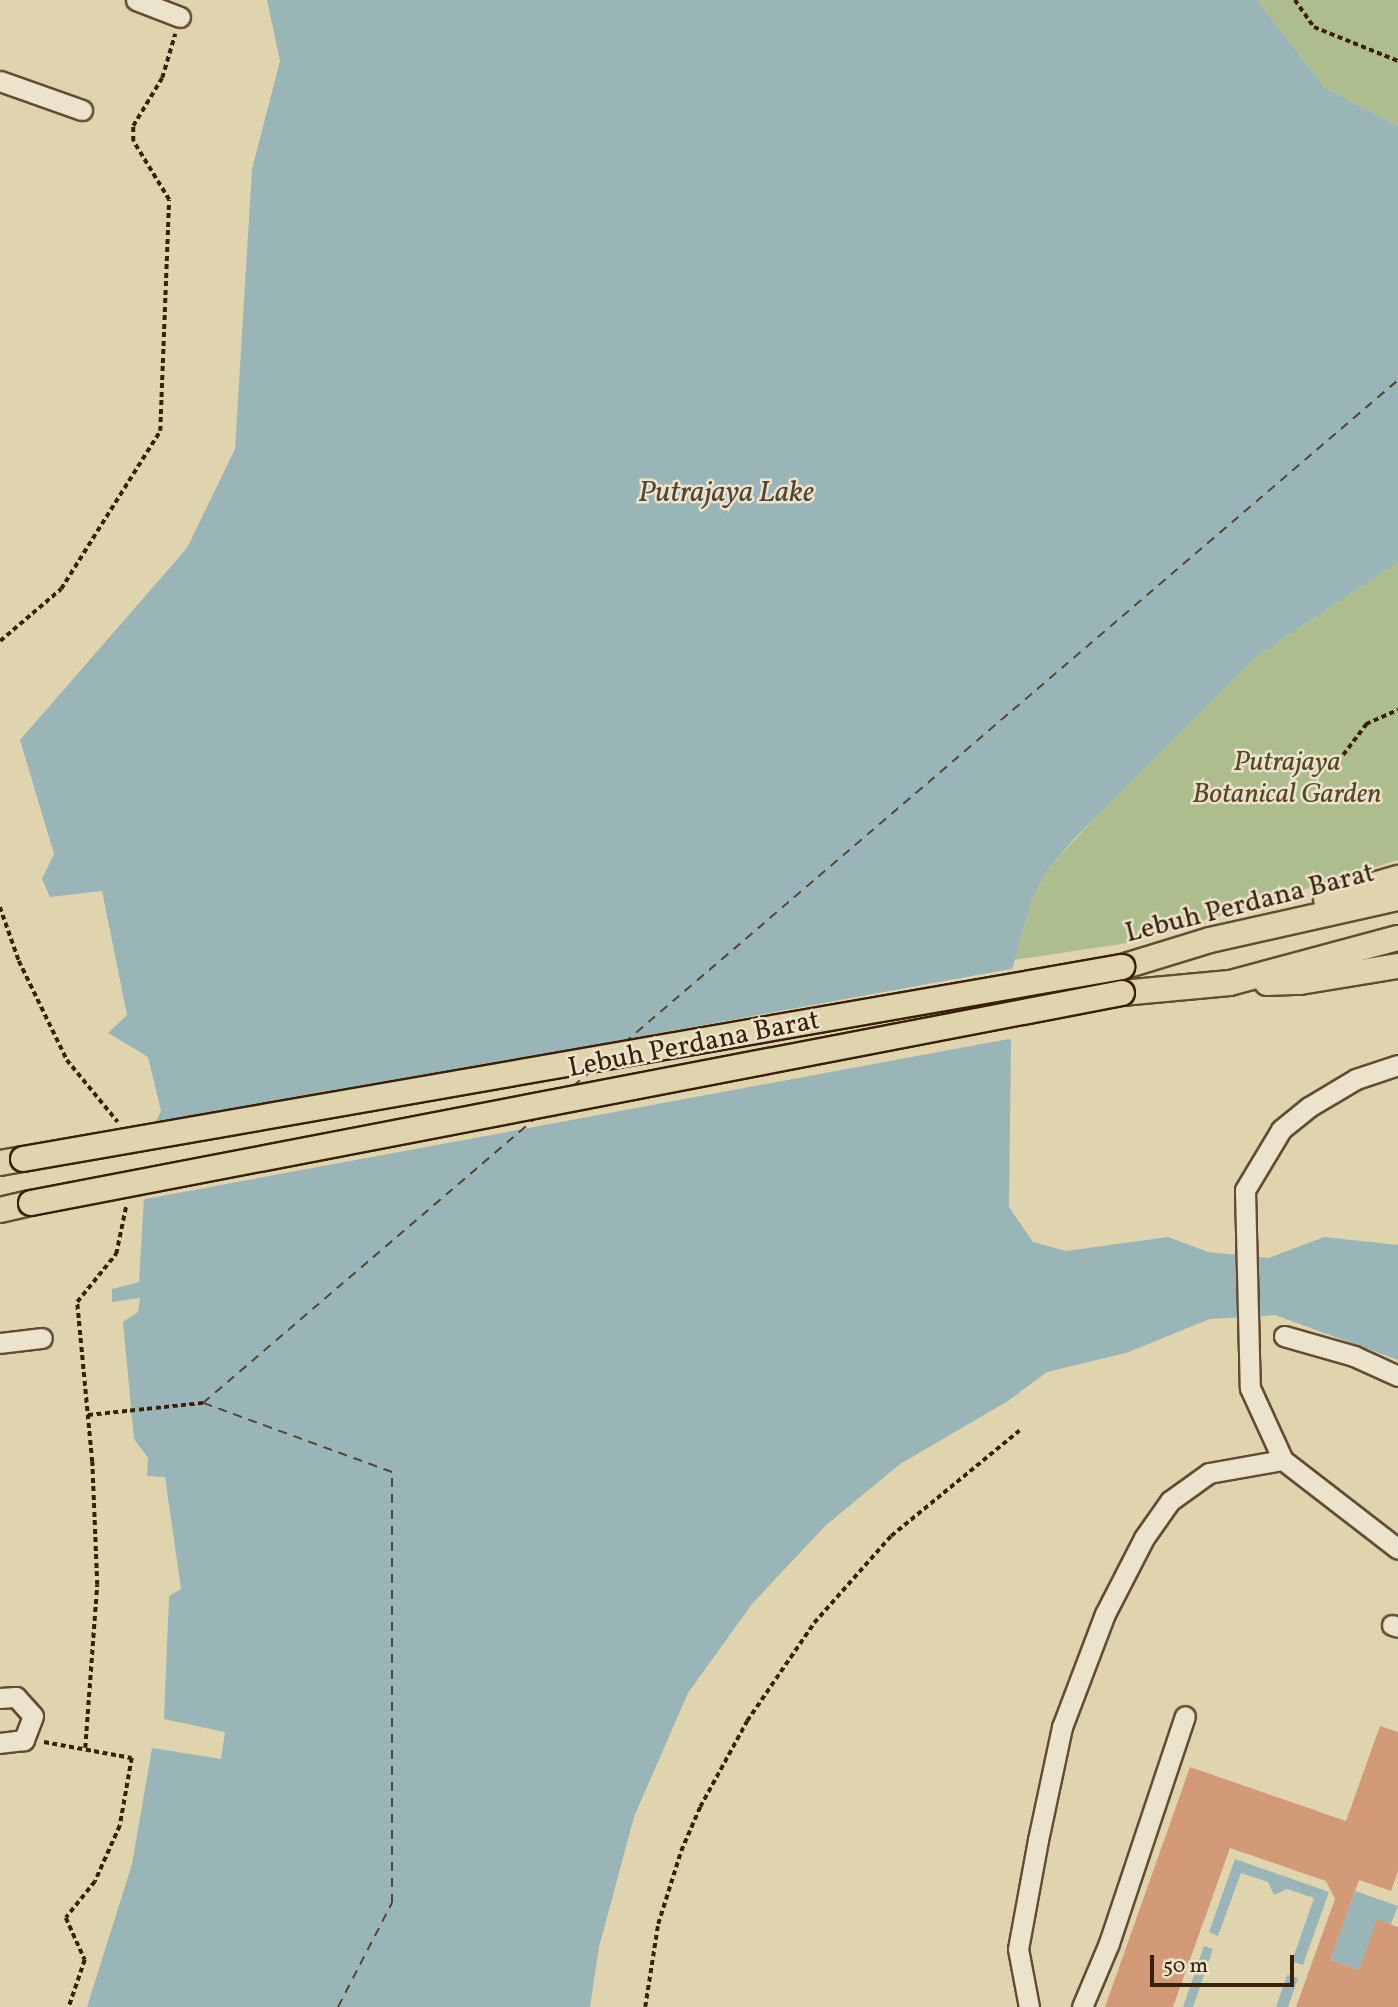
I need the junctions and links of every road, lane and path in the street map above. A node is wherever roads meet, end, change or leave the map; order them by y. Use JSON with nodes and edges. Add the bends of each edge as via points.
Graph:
{"nodes":[{"id":1,"x":135,"y":0,"type":"edge"},
{"id":2,"x":1295,"y":0,"type":"edge"},
{"id":3,"x":180,"y":17,"type":"joint"},
{"id":4,"x":1398,"y":61,"type":"edge"},
{"id":5,"x":0,"y":81,"type":"edge"},
{"id":6,"x":82,"y":110,"type":"dead end"},
{"id":7,"x":0,"y":641,"type":"edge"},
{"id":8,"x":1398,"y":710,"type":"edge"},
{"id":9,"x":1343,"y":755,"type":"dead end"},
{"id":10,"x":1398,"y":878,"type":"edge"},
{"id":11,"x":1398,"y":898,"type":"edge"},
{"id":12,"x":0,"y":906,"type":"edge"},
{"id":13,"x":1398,"y":938,"type":"edge"},
{"id":14,"x":1210,"y":940,"type":"junction"},
{"id":15,"x":1398,"y":966,"type":"edge"},
{"id":16,"x":1230,"y":983,"type":"junction"},
{"id":17,"x":1398,"y":1065,"type":"edge"},
{"id":18,"x":120,"y":1135,"type":"dead end"},
{"id":19,"x":12,"y":1161,"type":"edge"},
{"id":20,"x":126,"y":1202,"type":"dead end"},
{"id":21,"x":0,"y":1210,"type":"edge"},
{"id":22,"x":1284,"y":1336,"type":"dead end"},
{"id":23,"x":41,"y":1338,"type":"dead end"},
{"id":24,"x":0,"y":1343,"type":"edge"},
{"id":25,"x":1398,"y":1376,"type":"edge"},
{"id":26,"x":203,"y":1403,"type":"dead end"},
{"id":27,"x":88,"y":1415,"type":"junction"},
{"id":28,"x":1019,"y":1431,"type":"dead end"},
{"id":29,"x":1283,"y":1460,"type":"junction"},
{"id":30,"x":1398,"y":1549,"type":"edge"},
{"id":31,"x":0,"y":1698,"type":"edge"},
{"id":32,"x":1185,"y":1716,"type":"dead end"},
{"id":33,"x":24,"y":1740,"type":"junction"},
{"id":34,"x":0,"y":1743,"type":"edge"},
{"id":35,"x":85,"y":1748,"type":"junction"},
{"id":36,"x":69,"y":2007,"type":"edge"},
{"id":37,"x":645,"y":2007,"type":"edge"},
{"id":38,"x":1029,"y":2007,"type":"edge"},
{"id":39,"x":1082,"y":2007,"type":"edge"}],
"edges":[{"from":1,"to":3,"type":"lane"},
{"from":2,"to":4,"type":"path","via":[[1314,27]]},
{"from":3,"to":7,"type":"path","via":[[162,78],[132,126],[134,141],[169,200],[160,430],[61,589]]},
{"from":5,"to":6,"type":"lane"},
{"from":8,"to":9,"type":"path","via":[[1366,724]]},
{"from":10,"to":14,"type":"main road"},
{"from":11,"to":14,"type":"main road","name":"Lebuh Perdana Barat"},
{"from":12,"to":18,"type":"path","via":[[43,1016],[68,1060],[118,1122]]},
{"from":13,"to":16,"type":"main road","name":"Lebuh Perdana Barat"},
{"from":14,"to":19,"type":"main road","name":"Lebuh Perdana Barat","bridge":true,"via":[[1122,967]]},
{"from":15,"to":16,"type":"main road","via":[[1300,982]]},
{"from":16,"to":21,"type":"main road","name":"Lebuh Perdana Barat","bridge":true,"via":[[1122,993]]},
{"from":17,"to":29,"type":"lane","via":[[1356,1079],[1309,1107],[1281,1130],[1245,1190],[1250,1388]]},
{"from":20,"to":27,"type":"path","via":[[116,1254],[77,1302]]},
{"from":22,"to":25,"type":"lane","via":[[1354,1356]]},
{"from":23,"to":24,"type":"lane"},
{"from":26,"to":27,"type":"path"},
{"from":27,"to":35,"type":"path","via":[[97,1585]]},
{"from":28,"to":37,"type":"path","via":[[891,1536],[814,1623],[767,1690],[723,1760],[681,1852],[658,1924]]},
{"from":29,"to":30,"type":"lane"},
{"from":29,"to":38,"type":"lane","via":[[1209,1474],[1170,1501],[1144,1538],[1105,1614],[1062,1727],[1038,1840],[1018,1949]]},
{"from":31,"to":33,"type":"lane","via":[[16,1697],[30,1707],[33,1725]]},
{"from":32,"to":39,"type":"lane","via":[[1109,1943]]},
{"from":33,"to":34,"type":"lane"},
{"from":33,"to":35,"type":"path"},
{"from":35,"to":36,"type":"path","via":[[132,1758],[120,1826],[95,1882],[66,1918],[85,1959]]}]}
